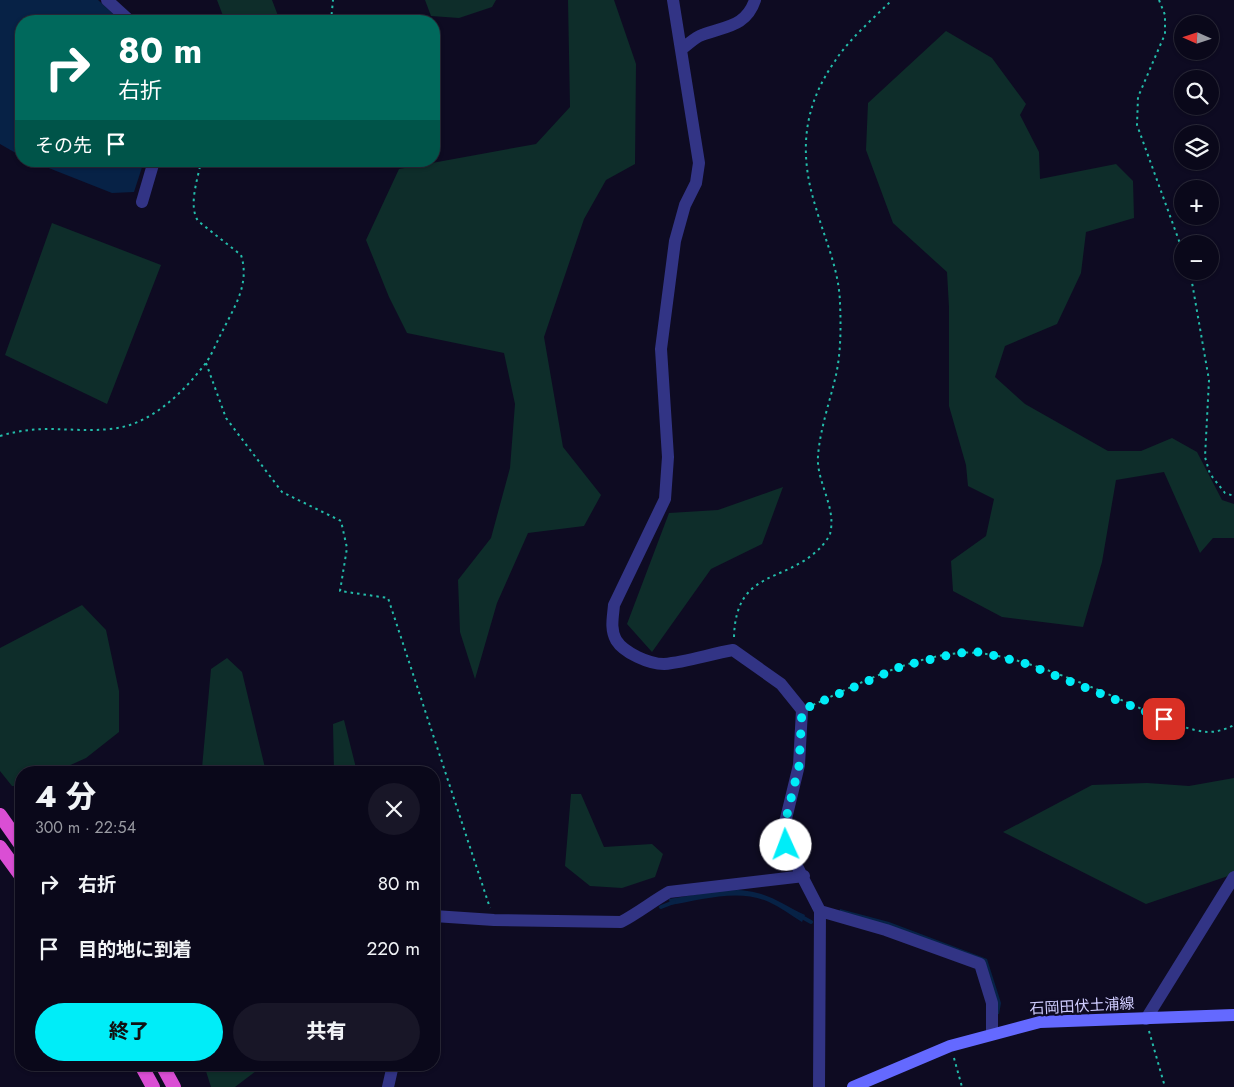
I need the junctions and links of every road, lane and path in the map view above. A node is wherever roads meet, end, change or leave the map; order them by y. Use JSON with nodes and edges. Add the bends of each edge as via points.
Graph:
{"nodes":[{"id":1,"x":107,"y":0,"type":"edge"},
{"id":2,"x":333,"y":0,"type":"edge"},
{"id":3,"x":674,"y":0,"type":"edge"},
{"id":4,"x":754,"y":0,"type":"edge"},
{"id":5,"x":892,"y":0,"type":"edge"},
{"id":6,"x":1159,"y":0,"type":"edge"},
{"id":7,"x":123,"y":15,"type":"edge"},
{"id":8,"x":332,"y":15,"type":"edge"},
{"id":9,"x":683,"y":48,"type":"junction"},
{"id":10,"x":152,"y":167,"type":"edge"},
{"id":11,"x":201,"y":167,"type":"edge"},
{"id":12,"x":142,"y":202,"type":"dead end"},
{"id":13,"x":1177,"y":235,"type":"edge"},
{"id":14,"x":1193,"y":280,"type":"edge"},
{"id":15,"x":206,"y":364,"type":"junction"},
{"id":16,"x":0,"y":436,"type":"edge"},
{"id":17,"x":1234,"y":496,"type":"edge"},
{"id":18,"x":733,"y":650,"type":"junction"},
{"id":19,"x":802,"y":710,"type":"junction"},
{"id":20,"x":1234,"y":725,"type":"edge"},
{"id":21,"x":0,"y":815,"type":"edge"},
{"id":22,"x":15,"y":836,"type":"edge"},
{"id":23,"x":0,"y":847,"type":"edge"},
{"id":24,"x":15,"y":868,"type":"edge"},
{"id":25,"x":804,"y":876,"type":"junction"},
{"id":26,"x":1234,"y":877,"type":"edge"},
{"id":27,"x":820,"y":911,"type":"junction"},
{"id":28,"x":440,"y":916,"type":"edge"},
{"id":29,"x":494,"y":920,"type":"junction"},
{"id":30,"x":1234,"y":1015,"type":"edge"},
{"id":31,"x":1146,"y":1020,"type":"junction"},
{"id":32,"x":992,"y":1033,"type":"junction"},
{"id":33,"x":950,"y":1046,"type":"junction"},
{"id":34,"x":144,"y":1071,"type":"edge"},
{"id":35,"x":165,"y":1071,"type":"edge"},
{"id":36,"x":392,"y":1071,"type":"edge"},
{"id":37,"x":153,"y":1087,"type":"edge"},
{"id":38,"x":174,"y":1087,"type":"edge"},
{"id":39,"x":388,"y":1087,"type":"edge"},
{"id":40,"x":819,"y":1087,"type":"edge"},
{"id":41,"x":853,"y":1087,"type":"edge"},
{"id":42,"x":962,"y":1087,"type":"edge"},
{"id":43,"x":1165,"y":1087,"type":"edge"}],
"edges":[{"from":1,"to":7,"type":"street"},
{"from":2,"to":8,"type":"path"},
{"from":3,"to":9,"type":"street"},
{"from":4,"to":9,"type":"street","via":[[750,12],[736,24],[700,36]]},
{"from":5,"to":18,"type":"path","via":[[834,61],[814,102],[804,146],[809,186],[833,257],[839,291],[838,358],[818,457],[831,514],[830,534],[808,559],[759,582],[750,591],[735,616]]},
{"from":6,"to":13,"type":"path","via":[[1165,15],[1165,34],[1138,97],[1136,125]]},
{"from":9,"to":18,"type":"street","via":[[698,163],[696,183],[685,205],[675,241],[661,349],[668,457],[665,499],[614,606],[612,625],[616,640],[629,652],[661,664]]},
{"from":10,"to":12,"type":"street"},
{"from":11,"to":15,"type":"path","via":[[194,215],[240,255],[244,276],[239,298]]},
{"from":14,"to":17,"type":"path","via":[[1209,380],[1205,457],[1210,474],[1225,493]]},
{"from":15,"to":16,"type":"path","via":[[167,404],[143,420],[124,427],[109,430],[46,427]]},
{"from":15,"to":29,"type":"path","via":[[226,418],[282,492],[340,521],[347,548],[340,591],[388,598]]},
{"from":18,"to":19,"type":"street","via":[[781,684]]},
{"from":19,"to":20,"type":"path","via":[[902,666],[958,653],[980,652],[1032,666],[1180,726],[1220,732]]},
{"from":19,"to":25,"type":"street","via":[[799,766],[783,831],[786,845]]},
{"from":21,"to":22,"type":"highway"},
{"from":23,"to":24,"type":"highway"},
{"from":25,"to":27,"type":"street"},
{"from":25,"to":29,"type":"street","via":[[669,892],[621,922]]},
{"from":26,"to":31,"type":"street"},
{"from":27,"to":32,"type":"street","via":[[886,930],[980,964],[992,1003]]},
{"from":27,"to":40,"type":"street"},
{"from":28,"to":29,"type":"street"},
{"from":30,"to":31,"type":"main road","name":"石岡田伏土浦線"},
{"from":31,"to":32,"type":"main road","name":"石岡田伏土浦線","via":[[1040,1022]]},
{"from":31,"to":43,"type":"path"},
{"from":32,"to":33,"type":"main road","name":"石岡田伏土浦線"},
{"from":33,"to":41,"type":"main road","name":"石岡田伏土浦線"},
{"from":33,"to":42,"type":"path"},
{"from":34,"to":37,"type":"highway"},
{"from":35,"to":38,"type":"highway"},
{"from":36,"to":39,"type":"street"}]}
